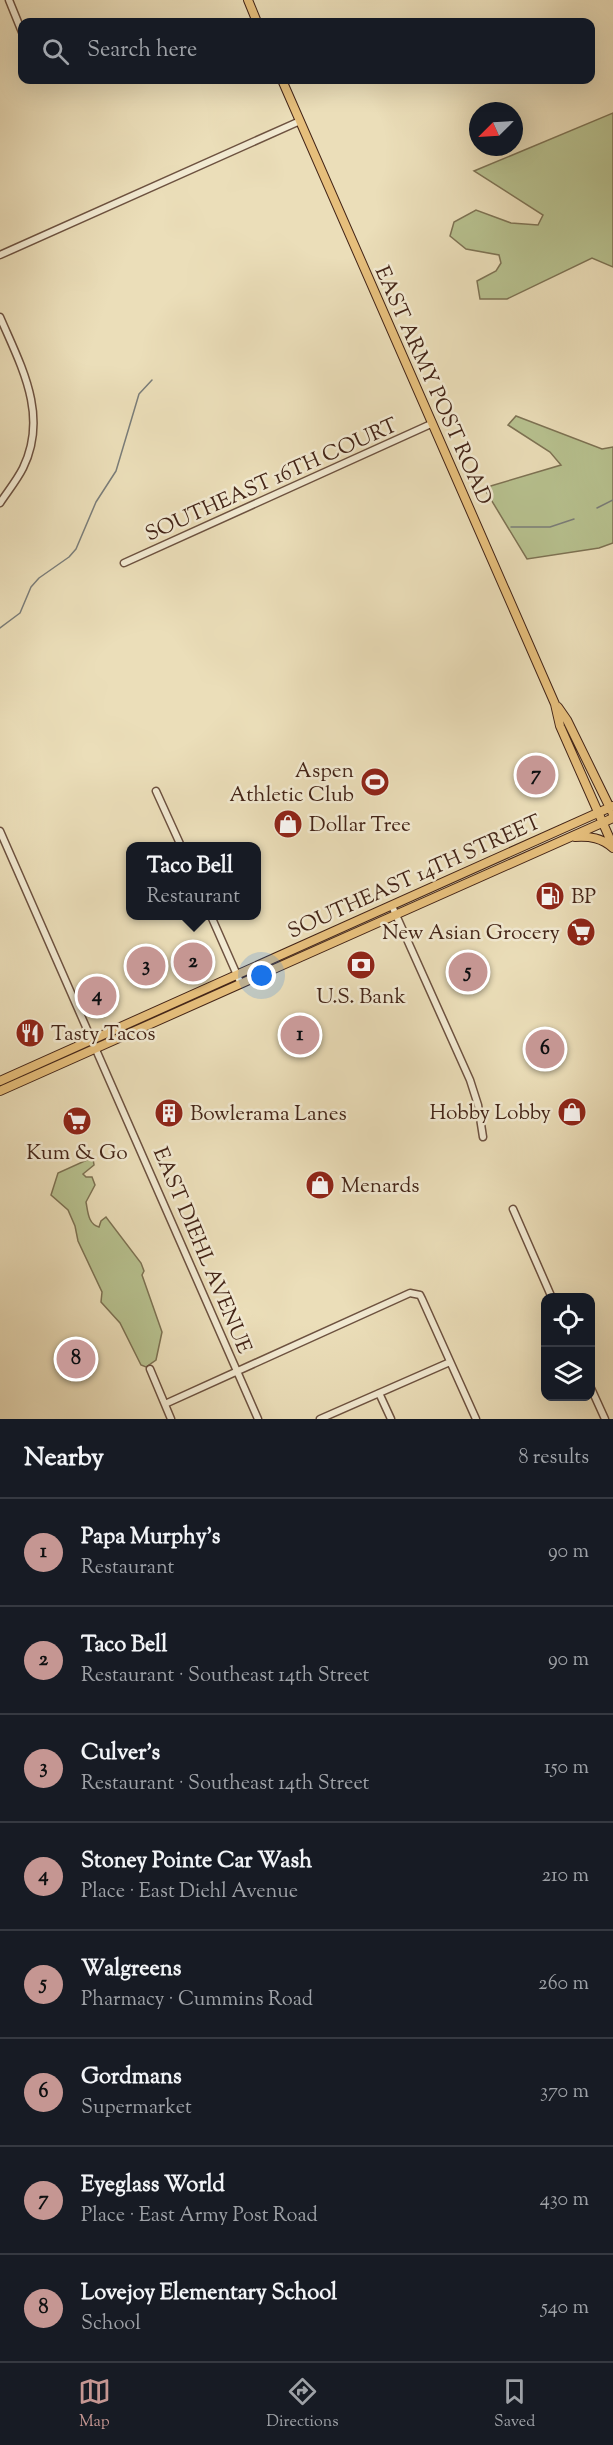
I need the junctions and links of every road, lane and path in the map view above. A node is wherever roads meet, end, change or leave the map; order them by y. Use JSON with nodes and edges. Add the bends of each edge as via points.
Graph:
{"nodes":[{"id":1,"x":9,"y":0,"type":"edge"},
{"id":2,"x":248,"y":0,"type":"edge"},
{"id":3,"x":255,"y":18,"type":"edge"},
{"id":4,"x":18,"y":22,"type":"edge"},
{"id":5,"x":284,"y":84,"type":"edge"},
{"id":6,"x":300,"y":121,"type":"junction"},
{"id":7,"x":0,"y":255,"type":"edge"},
{"id":8,"x":0,"y":317,"type":"edge"},
{"id":9,"x":431,"y":424,"type":"junction"},
{"id":10,"x":0,"y":503,"type":"edge"},
{"id":11,"x":124,"y":563,"type":"dead end"},
{"id":12,"x":555,"y":704,"type":"junction"},
{"id":13,"x":156,"y":791,"type":"dead end"},
{"id":14,"x":612,"y":811,"type":"edge"},
{"id":15,"x":598,"y":813,"type":"junction"},
{"id":16,"x":603,"y":822,"type":"junction"},
{"id":17,"x":0,"y":831,"type":"edge"},
{"id":18,"x":570,"y":837,"type":"junction"},
{"id":19,"x":179,"y":842,"type":"edge"},
{"id":20,"x":613,"y":847,"type":"edge"},
{"id":21,"x":392,"y":906,"type":"junction"},
{"id":22,"x":396,"y":916,"type":"junction"},
{"id":23,"x":213,"y":920,"type":"edge"},
{"id":24,"x":237,"y":975,"type":"junction"},
{"id":25,"x":241,"y":984,"type":"junction"},
{"id":26,"x":93,"y":1040,"type":"junction"},
{"id":27,"x":97,"y":1048,"type":"junction"},
{"id":28,"x":0,"y":1082,"type":"edge"},
{"id":29,"x":0,"y":1091,"type":"edge"},
{"id":30,"x":483,"y":1137,"type":"dead end"},
{"id":31,"x":513,"y":1209,"type":"dead end"},
{"id":32,"x":550,"y":1293,"type":"edge"},
{"id":33,"x":450,"y":1362,"type":"junction"},
{"id":34,"x":150,"y":1369,"type":"dead end"},
{"id":35,"x":237,"y":1371,"type":"junction"},
{"id":36,"x":379,"y":1393,"type":"junction"},
{"id":37,"x":595,"y":1395,"type":"edge"},
{"id":38,"x":165,"y":1404,"type":"junction"},
{"id":39,"x":171,"y":1419,"type":"edge"},
{"id":40,"x":258,"y":1419,"type":"edge"},
{"id":41,"x":320,"y":1419,"type":"edge"},
{"id":42,"x":391,"y":1419,"type":"edge"},
{"id":43,"x":476,"y":1419,"type":"edge"},
{"id":44,"x":605,"y":1419,"type":"edge"}],
"edges":[{"from":1,"to":4,"type":"street"},
{"from":2,"to":3,"type":"main road"},
{"from":5,"to":6,"type":"main road","name":"EAST ARMY POST ROAD"},
{"from":6,"to":7,"type":"street"},
{"from":6,"to":9,"type":"main road","name":"EAST ARMY POST ROAD"},
{"from":8,"to":10,"type":"street","via":[[27,380],[34,413],[28,456]]},
{"from":9,"to":11,"type":"street","name":"SOUTHEAST 16TH COURT"},
{"from":9,"to":12,"type":"main road","name":"EAST ARMY POST ROAD"},
{"from":12,"to":14,"type":"main road","name":"EAST ARMY POST ROAD","via":[[567,720]]},
{"from":12,"to":15,"type":"main road","name":"EAST ARMY POST ROAD","via":[[560,726]]},
{"from":13,"to":19,"type":"street"},
{"from":14,"to":15,"type":"main road","name":"SOUTHEAST 14TH STREET"},
{"from":14,"to":16,"type":"main road","name":"SOUTHEAST 14TH STREET"},
{"from":15,"to":16,"type":"main road","name":"EAST ARMY POST ROAD"},
{"from":15,"to":21,"type":"main road","name":"SOUTHEAST 14TH STREET"},
{"from":16,"to":18,"type":"main road","name":"SOUTHEAST 14TH STREET"},
{"from":16,"to":20,"type":"main road","name":"EAST ARMY POST ROAD"},
{"from":17,"to":26,"type":"street","name":"EAST DIEHL AVENUE"},
{"from":18,"to":20,"type":"main road","via":[[589,836]]},
{"from":18,"to":22,"type":"main road","name":"SOUTHEAST 14TH STREET"},
{"from":21,"to":22,"type":"street"},
{"from":21,"to":24,"type":"main road","name":"SOUTHEAST 14TH STREET"},
{"from":22,"to":25,"type":"main road","name":"SOUTHEAST 14TH STREET"},
{"from":22,"to":30,"type":"street","via":[[470,1080]]},
{"from":23,"to":24,"type":"street"},
{"from":24,"to":25,"type":"street"},
{"from":24,"to":26,"type":"main road","name":"SOUTHEAST 14TH STREET"},
{"from":25,"to":27,"type":"main road","name":"SOUTHEAST 14TH STREET"},
{"from":26,"to":27,"type":"street","name":"EAST DIEHL AVENUE"},
{"from":26,"to":28,"type":"main road","name":"SOUTHEAST 14TH STREET"},
{"from":27,"to":29,"type":"main road","name":"SOUTHEAST 14TH STREET"},
{"from":27,"to":35,"type":"street","name":"EAST DIEHL AVENUE"},
{"from":31,"to":32,"type":"street"},
{"from":33,"to":35,"type":"street","via":[[422,1299],[410,1293]]},
{"from":33,"to":36,"type":"street"},
{"from":33,"to":43,"type":"street"},
{"from":34,"to":38,"type":"street"},
{"from":35,"to":38,"type":"street"},
{"from":35,"to":40,"type":"street","name":"EAST DIEHL AVENUE"},
{"from":36,"to":41,"type":"street"},
{"from":36,"to":42,"type":"street"},
{"from":37,"to":44,"type":"street"},
{"from":38,"to":39,"type":"street"}]}
